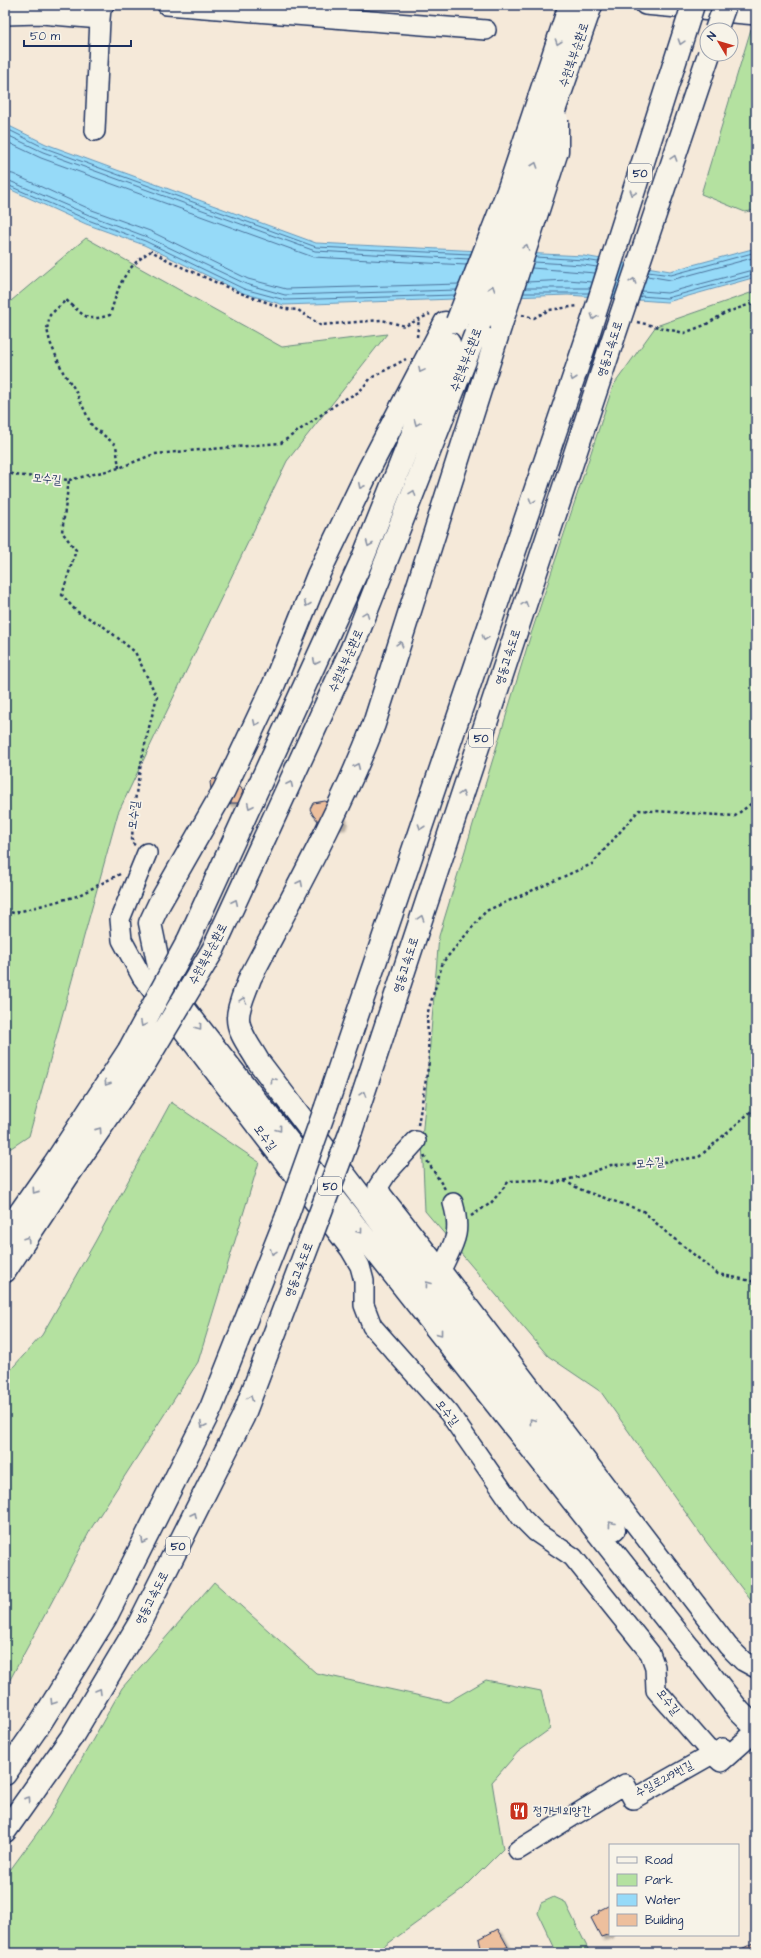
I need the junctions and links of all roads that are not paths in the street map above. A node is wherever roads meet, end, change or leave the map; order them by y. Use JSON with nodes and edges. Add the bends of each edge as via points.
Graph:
{"nodes":[{"id":1,"x":167,"y":5,"type":"edge"},
{"id":2,"x":570,"y":5,"type":"edge"},
{"id":3,"x":591,"y":5,"type":"edge"},
{"id":4,"x":645,"y":5,"type":"edge"},
{"id":5,"x":693,"y":5,"type":"edge"},
{"id":6,"x":725,"y":5,"type":"edge"},
{"id":7,"x":337,"y":11,"type":"edge"},
{"id":8,"x":102,"y":12,"type":"edge"},
{"id":9,"x":756,"y":14,"type":"edge"},
{"id":10,"x":5,"y":15,"type":"edge"},
{"id":11,"x":719,"y":22,"type":"edge"},
{"id":12,"x":486,"y":30,"type":"dead end"},
{"id":13,"x":705,"y":62,"type":"edge"},
{"id":14,"x":556,"y":105,"type":"junction"},
{"id":15,"x":95,"y":131,"type":"dead end"},
{"id":16,"x":451,"y":323,"type":"junction"},
{"id":17,"x":147,"y":853,"type":"road end"},
{"id":18,"x":137,"y":1056,"type":"junction"},
{"id":19,"x":416,"y":1141,"type":"road end"},
{"id":20,"x":456,"y":1212,"type":"road end"},
{"id":21,"x":5,"y":1234,"type":"edge"},
{"id":22,"x":441,"y":1270,"type":"junction"},
{"id":23,"x":5,"y":1271,"type":"edge"},
{"id":24,"x":756,"y":1668,"type":"edge"},
{"id":25,"x":756,"y":1729,"type":"edge"},
{"id":26,"x":712,"y":1754,"type":"junction"},
{"id":27,"x":5,"y":1774,"type":"edge"},
{"id":28,"x":5,"y":1831,"type":"edge"},
{"id":29,"x":518,"y":1850,"type":"dead end"}],
"edges":[{"from":1,"to":7,"type":"street"},
{"from":2,"to":16,"type":"highway","name":"수원북부순환로","one_way":true,"bridge":true,"via":[[508,191]]},
{"from":3,"to":14,"type":"highway","name":"수원북부순환로","bridge":true},
{"from":4,"to":9,"type":"street"},
{"from":5,"to":27,"type":"highway","name":"영동고속도로","number":"50","one_way":true,"bridge":true,"via":[[586,341],[287,1216],[211,1408],[106,1617]]},
{"from":6,"to":11,"type":"highway","bridge":true},
{"from":7,"to":12,"type":"street"},
{"from":8,"to":10,"type":"street"},
{"from":8,"to":15,"type":"street"},
{"from":28,"to":13,"type":"highway","name":"영동고속도로","number":"50","one_way":true,"bridge":true,"via":[[71,1738],[139,1624],[242,1417],[350,1131]]},
{"from":18,"to":14,"type":"highway","name":"수원북부순환로","one_way":true,"bridge":true,"via":[[213,950],[352,648],[479,325]]},
{"from":25,"to":14,"type":"highway","one_way":true,"bridge":true,"via":[[748,1704],[258,1061],[242,1034],[238,1018],[250,978],[332,820],[359,764],[374,724],[557,151]]},
{"from":16,"to":18,"type":"highway","name":"수원북부순환로","one_way":true,"bridge":true,"via":[[364,558]]},
{"from":16,"to":25,"type":"highway","one_way":true,"via":[[369,469],[322,568],[274,684],[224,790],[150,923],[161,976],[240,1080]]},
{"from":17,"to":26,"type":"street","name":"모수길","via":[[120,919],[122,940],[142,977],[350,1249],[360,1266],[364,1281],[364,1305],[372,1326],[449,1413],[521,1517],[536,1532],[573,1557],[650,1653],[655,1667],[656,1690]]},
{"from":18,"to":21,"type":"highway","name":"수원북부순환로","one_way":true,"via":[[54,1164]]},
{"from":23,"to":18,"type":"highway","name":"수원북부순환로","one_way":true,"via":[[66,1177]]},
{"from":19,"to":22,"type":"street","via":[[387,1172],[378,1187]]},
{"from":20,"to":22,"type":"street","via":[[457,1236]]},
{"from":22,"to":24,"type":"street","via":[[728,1646],[743,1661]]},
{"from":25,"to":26,"type":"street","name":"수일로219번길"},
{"from":26,"to":29,"type":"street","name":"수일로219번길","via":[[633,1799],[625,1784]]}]}
